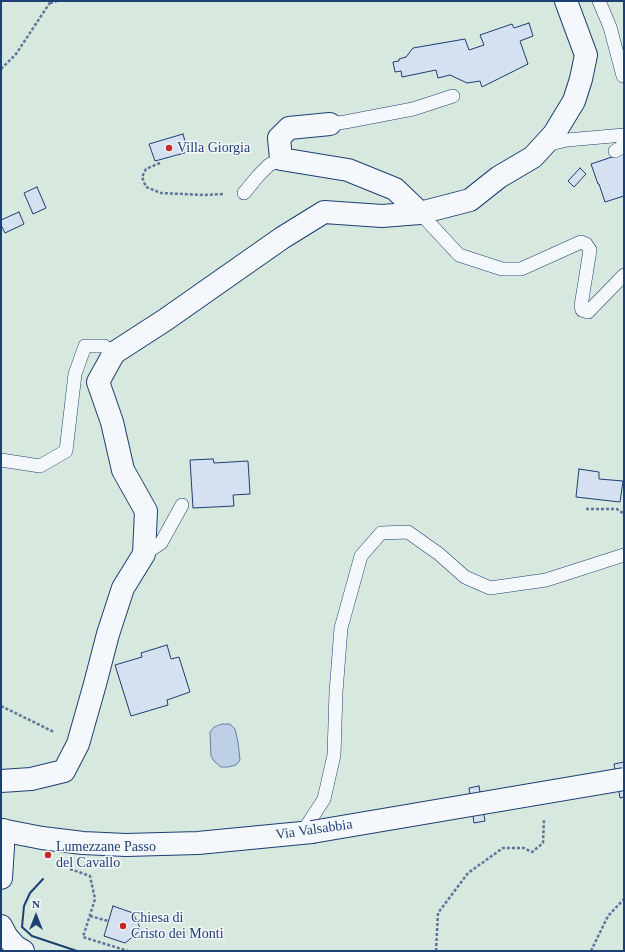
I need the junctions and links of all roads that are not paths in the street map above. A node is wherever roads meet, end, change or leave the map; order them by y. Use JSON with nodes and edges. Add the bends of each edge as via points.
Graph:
{"nodes":[{"id":1,"x":566,"y":1,"type":"edge"},
{"id":2,"x":599,"y":1,"type":"edge"},
{"id":3,"x":623,"y":76,"type":"edge"},
{"id":4,"x":453,"y":96,"type":"dead end"},
{"id":5,"x":330,"y":124,"type":"joint"},
{"id":6,"x":624,"y":135,"type":"edge"},
{"id":7,"x":544,"y":145,"type":"junction"},
{"id":8,"x":281,"y":159,"type":"junction"},
{"id":9,"x":244,"y":193,"type":"road end"},
{"id":10,"x":420,"y":213,"type":"junction"},
{"id":11,"x":624,"y":276,"type":"edge"},
{"id":12,"x":114,"y":354,"type":"junction"},
{"id":13,"x":1,"y":460,"type":"edge"},
{"id":14,"x":182,"y":505,"type":"dead end"},
{"id":15,"x":144,"y":554,"type":"junction"},
{"id":16,"x":624,"y":555,"type":"edge"},
{"id":17,"x":624,"y":779,"type":"edge"},
{"id":18,"x":1,"y":781,"type":"edge"},
{"id":19,"x":2,"y":830,"type":"edge"},
{"id":20,"x":307,"y":833,"type":"junction"},
{"id":21,"x":1,"y":878,"type":"edge"},
{"id":22,"x":1,"y":926,"type":"edge"},
{"id":23,"x":23,"y":951,"type":"edge"}],
"edges":[{"from":1,"to":7,"type":"street","via":[[586,54],[574,101],[554,134]]},
{"from":2,"to":3,"type":"lane","via":[[610,27]]},
{"from":4,"to":5,"type":"lane","via":[[413,109]]},
{"from":5,"to":8,"type":"street","via":[[288,128],[279,138]]},
{"from":6,"to":7,"type":"lane","via":[[567,140]]},
{"from":7,"to":10,"type":"street","via":[[533,157],[499,177],[470,200]]},
{"from":8,"to":9,"type":"lane","via":[[269,165]]},
{"from":8,"to":10,"type":"street","via":[[348,170],[395,189]]},
{"from":10,"to":11,"type":"lane","via":[[459,255],[502,269],[521,269],[581,242],[586,244],[590,250],[581,306],[582,310],[588,312]]},
{"from":10,"to":12,"type":"street","via":[[382,216],[324,212]]},
{"from":12,"to":13,"type":"lane","via":[[104,346],[85,346],[75,374],[66,451],[40,466]]},
{"from":12,"to":15,"type":"street","via":[[98,382],[112,422],[123,470],[146,511]]},
{"from":14,"to":15,"type":"lane","via":[[161,543]]},
{"from":15,"to":18,"type":"street","via":[[123,588],[78,744],[64,770],[31,779]]},
{"from":16,"to":20,"type":"lane","via":[[546,580],[490,588],[465,577],[408,532],[381,533],[361,556],[341,628],[334,755],[324,799]]},
{"from":17,"to":20,"type":"street","name":"Via Valsabbia","bridge":true},
{"from":19,"to":20,"type":"street","name":"Via Valsabbia","via":[[83,843],[126,845],[198,843]]},
{"from":19,"to":21,"type":"street"},
{"from":22,"to":23,"type":"street","via":[[16,947]]}]}
